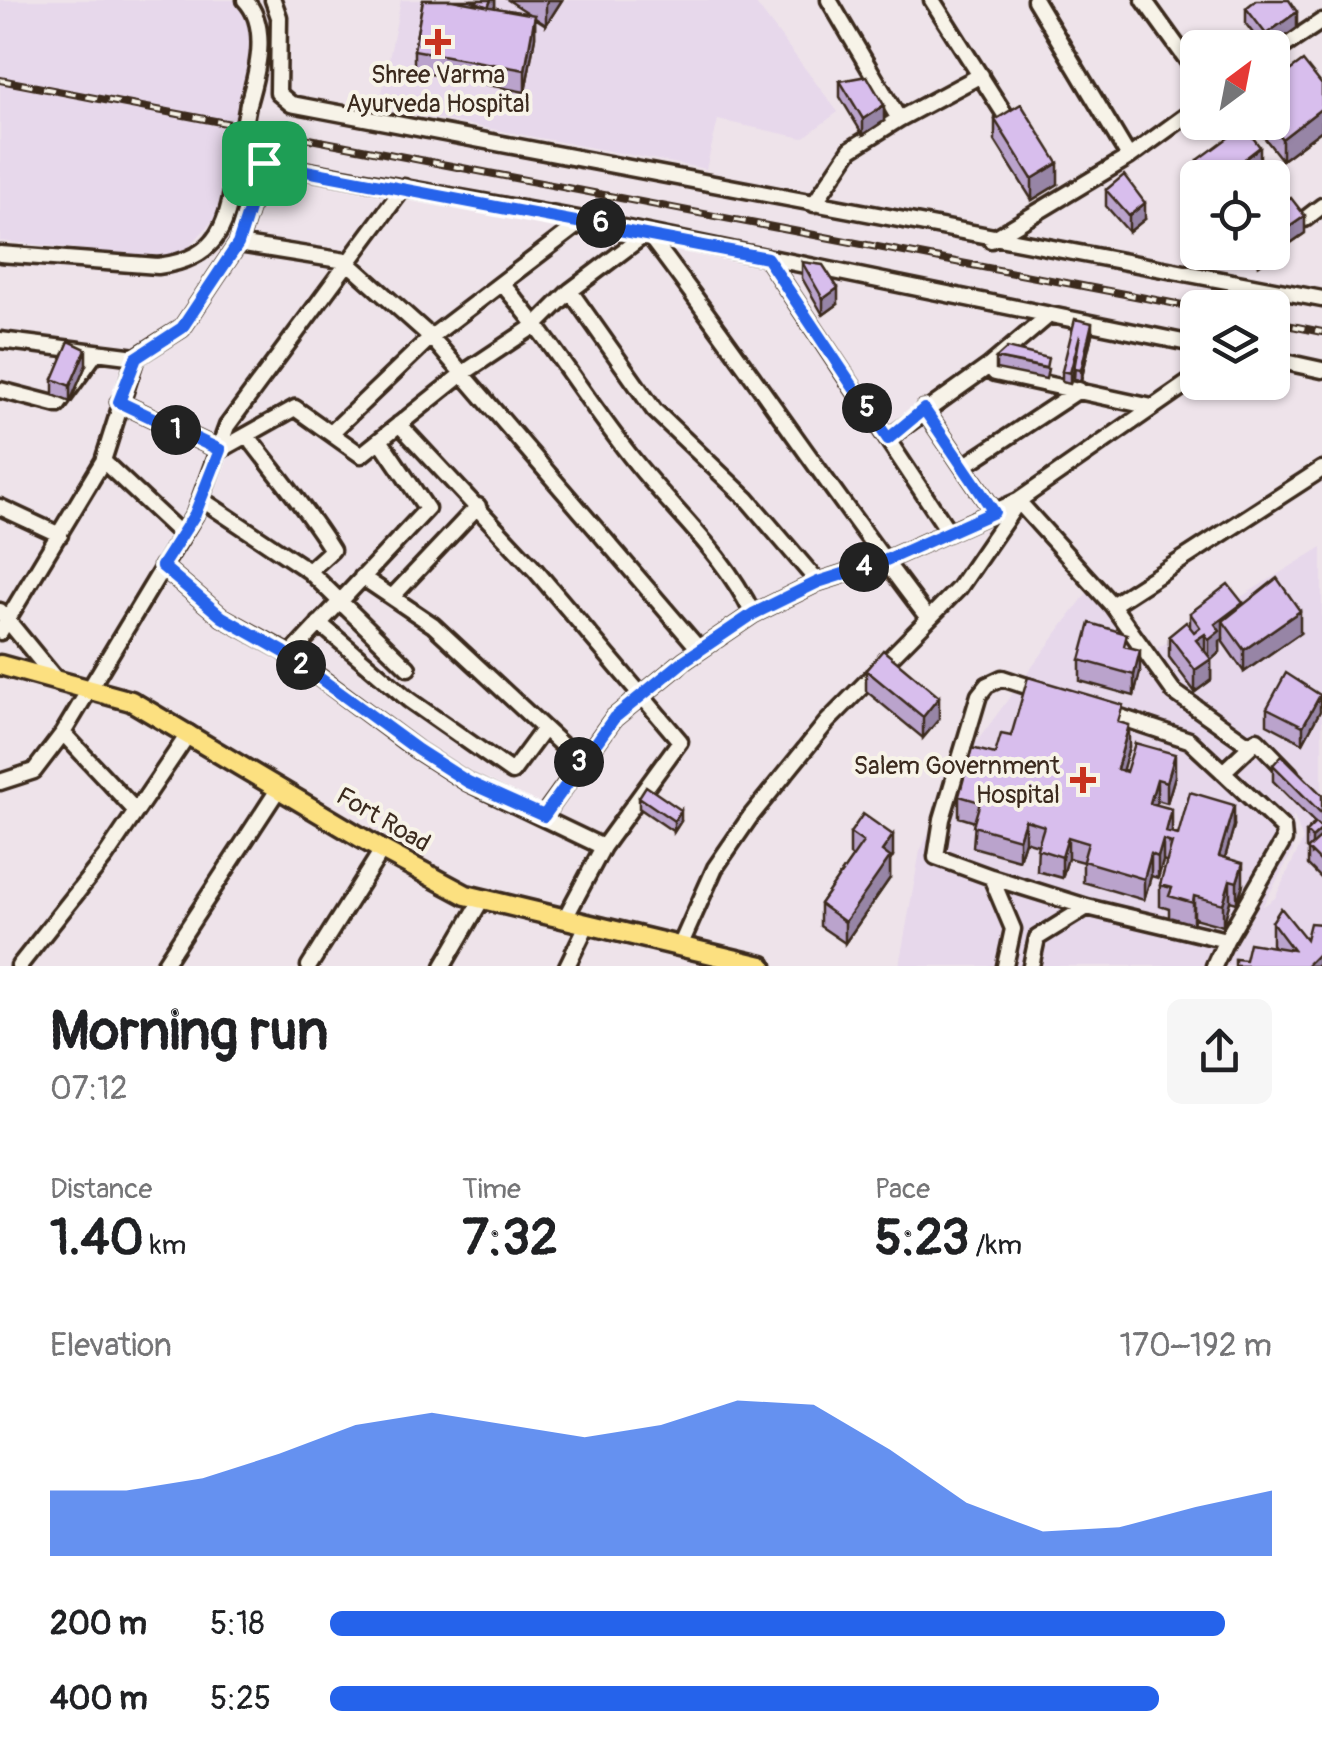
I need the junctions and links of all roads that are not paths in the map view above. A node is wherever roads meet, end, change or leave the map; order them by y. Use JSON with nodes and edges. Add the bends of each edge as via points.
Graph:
{"nodes":[{"id":1,"x":244,"y":0,"type":"edge"},
{"id":2,"x":273,"y":0,"type":"edge"},
{"id":3,"x":932,"y":0,"type":"edge"},
{"id":4,"x":1035,"y":0,"type":"edge"},
{"id":5,"x":1144,"y":0,"type":"edge"},
{"id":6,"x":833,"y":2,"type":"edge"},
{"id":7,"x":1294,"y":16,"type":"edge"},
{"id":8,"x":1322,"y":22,"type":"edge"},
{"id":9,"x":1306,"y":32,"type":"junction"},
{"id":10,"x":1290,"y":42,"type":"edge"},
{"id":11,"x":1180,"y":50,"type":"edge"},
{"id":12,"x":981,"y":75,"type":"junction"},
{"id":13,"x":899,"y":119,"type":"junction"},
{"id":14,"x":1010,"y":120,"type":"edge"},
{"id":15,"x":1180,"y":120,"type":"edge"},
{"id":16,"x":1129,"y":156,"type":"junction"},
{"id":17,"x":404,"y":187,"type":"junction"},
{"id":18,"x":814,"y":204,"type":"junction"},
{"id":19,"x":1322,"y":206,"type":"edge"},
{"id":20,"x":1305,"y":219,"type":"edge"},
{"id":21,"x":584,"y":220,"type":"junction"},
{"id":22,"x":647,"y":233,"type":"junction"},
{"id":23,"x":992,"y":240,"type":"junction"},
{"id":24,"x":238,"y":244,"type":"junction"},
{"id":25,"x":0,"y":254,"type":"edge"},
{"id":26,"x":767,"y":258,"type":"junction"},
{"id":27,"x":346,"y":262,"type":"junction"},
{"id":28,"x":503,"y":284,"type":"junction"},
{"id":29,"x":570,"y":291,"type":"junction"},
{"id":30,"x":1322,"y":299,"type":"edge"},
{"id":31,"x":1047,"y":317,"type":"junction"},
{"id":32,"x":537,"y":324,"type":"junction"},
{"id":33,"x":430,"y":336,"type":"junction"},
{"id":34,"x":0,"y":340,"type":"edge"},
{"id":35,"x":1180,"y":342,"type":"edge"},
{"id":36,"x":95,"y":354,"type":"junction"},
{"id":37,"x":136,"y":358,"type":"junction"},
{"id":38,"x":1290,"y":364,"type":"edge"},
{"id":39,"x":989,"y":366,"type":"junction"},
{"id":40,"x":1322,"y":370,"type":"edge"},
{"id":41,"x":462,"y":374,"type":"junction"},
{"id":42,"x":1180,"y":388,"type":"edge"},
{"id":43,"x":0,"y":390,"type":"edge"},
{"id":44,"x":1079,"y":390,"type":"junction"},
{"id":45,"x":119,"y":402,"type":"junction"},
{"id":46,"x":1152,"y":407,"type":"junction"},
{"id":47,"x":924,"y":409,"type":"junction"},
{"id":48,"x":399,"y":424,"type":"junction"},
{"id":49,"x":331,"y":433,"type":"junction"},
{"id":50,"x":247,"y":435,"type":"junction"},
{"id":51,"x":888,"y":439,"type":"junction"},
{"id":52,"x":380,"y":440,"type":"junction"},
{"id":53,"x":220,"y":450,"type":"junction"},
{"id":54,"x":103,"y":462,"type":"junction"},
{"id":55,"x":964,"y":466,"type":"junction"},
{"id":56,"x":1322,"y":470,"type":"edge"},
{"id":57,"x":201,"y":499,"type":"junction"},
{"id":58,"x":1018,"y":501,"type":"junction"},
{"id":59,"x":478,"y":506,"type":"junction"},
{"id":60,"x":0,"y":507,"type":"edge"},
{"id":61,"x":994,"y":512,"type":"junction"},
{"id":62,"x":949,"y":532,"type":"junction"},
{"id":63,"x":182,"y":534,"type":"junction"},
{"id":64,"x":60,"y":535,"type":"junction"},
{"id":65,"x":884,"y":561,"type":"junction"},
{"id":66,"x":162,"y":566,"type":"junction"},
{"id":67,"x":309,"y":572,"type":"junction"},
{"id":68,"x":362,"y":577,"type":"junction"},
{"id":69,"x":818,"y":582,"type":"junction"},
{"id":70,"x":392,"y":596,"type":"junction"},
{"id":71,"x":341,"y":600,"type":"junction"},
{"id":72,"x":1112,"y":605,"type":"junction"},
{"id":73,"x":753,"y":614,"type":"junction"},
{"id":74,"x":928,"y":618,"type":"junction"},
{"id":75,"x":3,"y":621,"type":"edge"},
{"id":76,"x":319,"y":623,"type":"junction"},
{"id":77,"x":700,"y":650,"type":"junction"},
{"id":78,"x":289,"y":656,"type":"junction"},
{"id":79,"x":0,"y":666,"type":"edge"},
{"id":80,"x":408,"y":668,"type":"dead end"},
{"id":81,"x":54,"y":677,"type":"junction"},
{"id":82,"x":92,"y":687,"type":"junction"},
{"id":83,"x":644,"y":694,"type":"junction"},
{"id":84,"x":1058,"y":696,"type":"edge"},
{"id":85,"x":1096,"y":709,"type":"edge"},
{"id":86,"x":542,"y":730,"type":"junction"},
{"id":87,"x":62,"y":732,"type":"junction"},
{"id":88,"x":189,"y":733,"type":"junction"},
{"id":89,"x":1257,"y":740,"type":"junction"},
{"id":90,"x":579,"y":761,"type":"junction"},
{"id":91,"x":1223,"y":772,"type":"junction"},
{"id":92,"x":1296,"y":780,"type":"edge"},
{"id":93,"x":0,"y":782,"type":"edge"},
{"id":94,"x":279,"y":788,"type":"junction"},
{"id":95,"x":135,"y":810,"type":"junction"},
{"id":96,"x":544,"y":816,"type":"junction"},
{"id":97,"x":602,"y":847,"type":"junction"},
{"id":98,"x":382,"y":850,"type":"junction"},
{"id":99,"x":991,"y":878,"type":"junction"},
{"id":100,"x":482,"y":899,"type":"junction"},
{"id":101,"x":1087,"y":907,"type":"junction"},
{"id":102,"x":564,"y":920,"type":"junction"},
{"id":103,"x":586,"y":925,"type":"junction"},
{"id":104,"x":1012,"y":932,"type":"junction"},
{"id":105,"x":1038,"y":938,"type":"junction"},
{"id":106,"x":1226,"y":940,"type":"junction"},
{"id":107,"x":682,"y":944,"type":"junction"},
{"id":108,"x":709,"y":959,"type":"edge"},
{"id":109,"x":20,"y":966,"type":"edge"},
{"id":110,"x":163,"y":966,"type":"edge"},
{"id":111,"x":309,"y":966,"type":"edge"},
{"id":112,"x":443,"y":966,"type":"edge"},
{"id":113,"x":567,"y":966,"type":"edge"},
{"id":114,"x":762,"y":966,"type":"edge"},
{"id":115,"x":1005,"y":966,"type":"edge"},
{"id":116,"x":1031,"y":966,"type":"edge"},
{"id":117,"x":1214,"y":966,"type":"edge"}],
"edges":[{"from":1,"to":25,"type":"street","bridge":true,"via":[[261,47],[229,214],[209,247],[178,264],[158,266]]},
{"from":2,"to":18,"type":"street","via":[[279,17],[278,93],[291,104]]},
{"from":3,"to":12,"type":"street"},
{"from":4,"to":16,"type":"street"},
{"from":5,"to":11,"type":"street"},
{"from":6,"to":13,"type":"street"},
{"from":7,"to":9,"type":"street"},
{"from":8,"to":9,"type":"street"},
{"from":9,"to":10,"type":"street"},
{"from":12,"to":13,"type":"street"},
{"from":12,"to":14,"type":"street"},
{"from":13,"to":18,"type":"street","via":[[851,149]]},
{"from":15,"to":16,"type":"street"},
{"from":16,"to":23,"type":"street"},
{"from":17,"to":21,"type":"street"},
{"from":17,"to":24,"type":"street","via":[[264,163]]},
{"from":17,"to":27,"type":"street"},
{"from":18,"to":23,"type":"street"},
{"from":19,"to":20,"type":"street"},
{"from":21,"to":22,"type":"street"},
{"from":21,"to":28,"type":"street"},
{"from":22,"to":26,"type":"street"},
{"from":22,"to":29,"type":"street"},
{"from":22,"to":65,"type":"street"},
{"from":23,"to":30,"type":"street"},
{"from":24,"to":27,"type":"street"},
{"from":24,"to":37,"type":"street","via":[[182,328]]},
{"from":26,"to":31,"type":"street"},
{"from":26,"to":51,"type":"street"},
{"from":27,"to":33,"type":"street"},
{"from":27,"to":53,"type":"street","via":[[226,426]]},
{"from":28,"to":32,"type":"street"},
{"from":28,"to":33,"type":"street"},
{"from":29,"to":32,"type":"street"},
{"from":29,"to":69,"type":"street","via":[[654,410],[748,500]]},
{"from":31,"to":35,"type":"street"},
{"from":31,"to":39,"type":"street"},
{"from":32,"to":41,"type":"street"},
{"from":32,"to":73,"type":"street","via":[[636,463],[725,565]]},
{"from":33,"to":41,"type":"street"},
{"from":33,"to":49,"type":"street"},
{"from":34,"to":36,"type":"street"},
{"from":36,"to":37,"type":"street"},
{"from":36,"to":43,"type":"street","via":[[58,405]]},
{"from":37,"to":45,"type":"street"},
{"from":38,"to":40,"type":"street"},
{"from":39,"to":44,"type":"street","via":[[995,373]]},
{"from":39,"to":47,"type":"street"},
{"from":41,"to":48,"type":"street"},
{"from":41,"to":77,"type":"street"},
{"from":42,"to":46,"type":"street"},
{"from":44,"to":46,"type":"street"},
{"from":44,"to":55,"type":"street"},
{"from":45,"to":53,"type":"street"},
{"from":45,"to":54,"type":"street"},
{"from":46,"to":58,"type":"street"},
{"from":47,"to":51,"type":"street"},
{"from":47,"to":55,"type":"street"},
{"from":48,"to":52,"type":"street"},
{"from":48,"to":59,"type":"street"},
{"from":49,"to":50,"type":"street","via":[[295,408]]},
{"from":49,"to":52,"type":"street","via":[[362,455]]},
{"from":50,"to":53,"type":"street"},
{"from":50,"to":67,"type":"street","via":[[332,550]]},
{"from":51,"to":62,"type":"street"},
{"from":52,"to":68,"type":"street","via":[[427,510]]},
{"from":53,"to":57,"type":"street"},
{"from":54,"to":63,"type":"street"},
{"from":54,"to":64,"type":"street"},
{"from":55,"to":61,"type":"street"},
{"from":56,"to":72,"type":"street"},
{"from":57,"to":63,"type":"street"},
{"from":57,"to":67,"type":"street"},
{"from":58,"to":61,"type":"street"},
{"from":58,"to":72,"type":"street"},
{"from":58,"to":74,"type":"street","via":[[959,588]]},
{"from":59,"to":70,"type":"street"},
{"from":59,"to":83,"type":"street"},
{"from":60,"to":64,"type":"street"},
{"from":61,"to":62,"type":"street"},
{"from":62,"to":65,"type":"street"},
{"from":63,"to":66,"type":"street"},
{"from":64,"to":75,"type":"street"},
{"from":65,"to":69,"type":"street"},
{"from":65,"to":74,"type":"street"},
{"from":66,"to":78,"type":"street","via":[[222,617]]},
{"from":66,"to":82,"type":"street"},
{"from":67,"to":71,"type":"street"},
{"from":68,"to":70,"type":"street"},
{"from":68,"to":71,"type":"street"},
{"from":69,"to":73,"type":"street"},
{"from":70,"to":86,"type":"street","via":[[433,625]]},
{"from":71,"to":76,"type":"street"},
{"from":71,"to":80,"type":"street"},
{"from":72,"to":89,"type":"street","via":[[1174,692],[1248,745]]},
{"from":73,"to":77,"type":"street"},
{"from":74,"to":107,"type":"street","via":[[827,722],[750,817],[714,868]]},
{"from":75,"to":81,"type":"street"},
{"from":76,"to":78,"type":"street"},
{"from":76,"to":86,"type":"street","via":[[409,700],[512,772]]},
{"from":77,"to":83,"type":"street"},
{"from":78,"to":96,"type":"street","via":[[434,761]]},
{"from":79,"to":81,"type":"main road","name":"Fort Road"},
{"from":81,"to":82,"type":"main road","name":"Fort Road"},
{"from":82,"to":87,"type":"street"},
{"from":82,"to":88,"type":"main road","name":"Fort Road"},
{"from":83,"to":90,"type":"street"},
{"from":83,"to":97,"type":"street","via":[[680,740]]},
{"from":84,"to":99,"type":"street","via":[[1002,678],[980,695],[936,857]]},
{"from":85,"to":91,"type":"street","via":[[1189,740]]},
{"from":86,"to":90,"type":"street"},
{"from":87,"to":93,"type":"street","via":[[34,770]]},
{"from":87,"to":95,"type":"street"},
{"from":88,"to":94,"type":"main road","name":"Fort Road"},
{"from":88,"to":95,"type":"street"},
{"from":89,"to":91,"type":"street"},
{"from":89,"to":92,"type":"street"},
{"from":90,"to":96,"type":"street"},
{"from":91,"to":106,"type":"street","via":[[1282,828],[1284,840]]},
{"from":94,"to":98,"type":"main road","name":"Fort Road"},
{"from":94,"to":110,"type":"street"},
{"from":95,"to":109,"type":"street"},
{"from":96,"to":97,"type":"street"},
{"from":97,"to":102,"type":"street"},
{"from":98,"to":100,"type":"main road","name":"Fort Road"},
{"from":98,"to":111,"type":"street"},
{"from":99,"to":101,"type":"street"},
{"from":99,"to":104,"type":"street"},
{"from":100,"to":102,"type":"main road","name":"Fort Road"},
{"from":100,"to":112,"type":"street"},
{"from":101,"to":105,"type":"street"},
{"from":101,"to":106,"type":"street"},
{"from":102,"to":103,"type":"main road","name":"Fort Road"},
{"from":103,"to":107,"type":"main road","name":"Fort Road"},
{"from":103,"to":113,"type":"street"},
{"from":104,"to":105,"type":"street"},
{"from":104,"to":115,"type":"street"},
{"from":105,"to":116,"type":"street"},
{"from":106,"to":117,"type":"street"},
{"from":107,"to":108,"type":"main road","name":"Fort Road"},
{"from":108,"to":114,"type":"main road","name":"Fort Road"}]}
